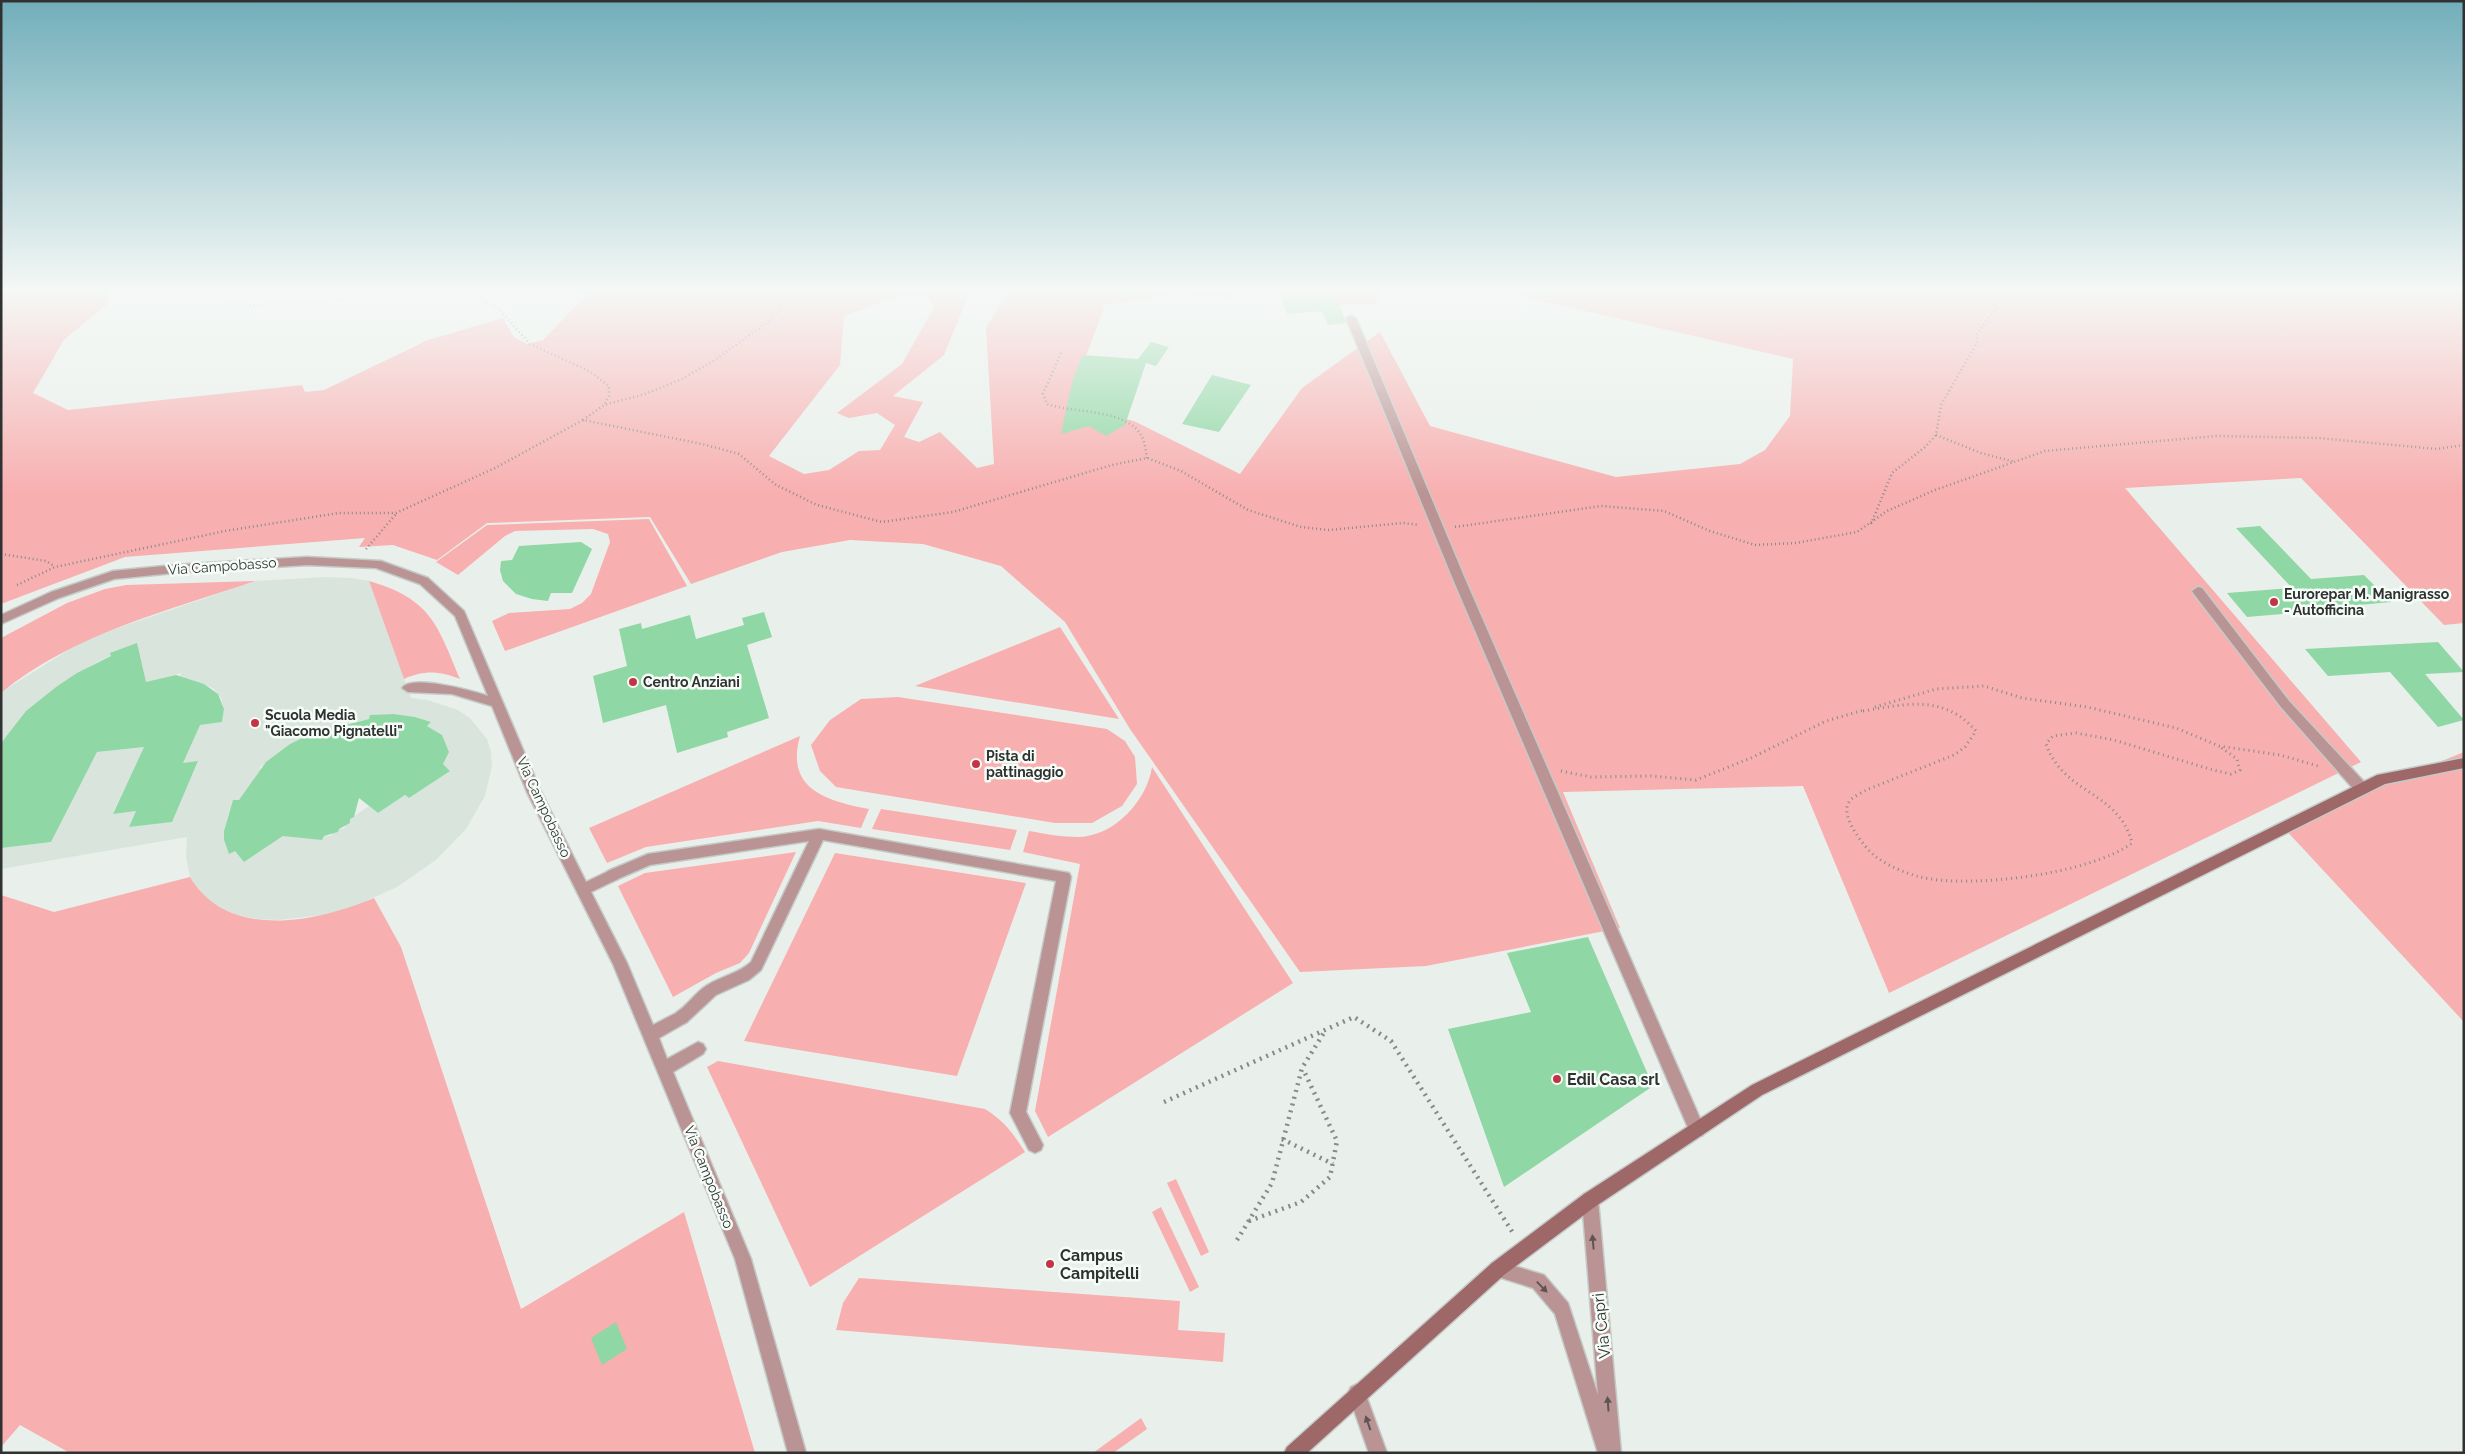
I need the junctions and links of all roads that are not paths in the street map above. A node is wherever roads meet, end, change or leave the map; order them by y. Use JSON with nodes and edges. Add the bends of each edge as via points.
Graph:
{"nodes":[{"id":1,"x":1367,"y":357,"type":"edge"},
{"id":2,"x":2198,"y":591,"type":"dead end"},
{"id":3,"x":1,"y":620,"type":"edge"},
{"id":4,"x":408,"y":688,"type":"dead end"},
{"id":5,"x":498,"y":703,"type":"junction"},
{"id":6,"x":2464,"y":763,"type":"edge"},
{"id":7,"x":2362,"y":789,"type":"junction"},
{"id":8,"x":819,"y":834,"type":"junction"},
{"id":9,"x":584,"y":889,"type":"junction"},
{"id":10,"x":650,"y":1035,"type":"junction"},
{"id":11,"x":698,"y":1049,"type":"dead end"},
{"id":12,"x":664,"y":1068,"type":"junction"},
{"id":13,"x":1696,"y":1130,"type":"junction"},
{"id":14,"x":1035,"y":1145,"type":"dead end"},
{"id":15,"x":1590,"y":1200,"type":"junction"},
{"id":16,"x":1498,"y":1269,"type":"junction"},
{"id":17,"x":1357,"y":1393,"type":"junction"},
{"id":18,"x":1302,"y":1450,"type":"edge"},
{"id":19,"x":797,"y":1453,"type":"edge"},
{"id":20,"x":1378,"y":1453,"type":"edge"},
{"id":21,"x":1607,"y":1453,"type":"edge"},
{"id":22,"x":1612,"y":1453,"type":"edge"}],
"edges":[{"from":1,"to":13,"type":"street","via":[[1459,579]]},
{"from":2,"to":7,"type":"street","via":[[2279,697]]},
{"from":3,"to":5,"type":"street","name":"Via Campobasso","via":[[55,595],[113,576],[307,561],[377,564],[424,581],[460,614]]},
{"from":4,"to":5,"type":"street","via":[[452,690]]},
{"from":5,"to":9,"type":"street","name":"Via Campobasso","via":[[534,792]]},
{"from":6,"to":7,"type":"main road","via":[[2382,779]]},
{"from":7,"to":13,"type":"main road","via":[[1757,1090]]},
{"from":8,"to":9,"type":"street","via":[[648,860]]},
{"from":8,"to":10,"type":"street","via":[[756,966],[742,978],[705,994],[682,1017]]},
{"from":8,"to":14,"type":"street","via":[[1064,877],[1018,1114]]},
{"from":9,"to":10,"type":"street","name":"Via Campobasso"},
{"from":10,"to":12,"type":"street","name":"Via Campobasso"},
{"from":11,"to":12,"type":"street"},
{"from":12,"to":19,"type":"street","name":"Via Campobasso","via":[[742,1259]]},
{"from":13,"to":15,"type":"main road"},
{"from":15,"to":16,"type":"main road"},
{"from":22,"to":15,"type":"street","name":"Via Capri","one_way":true},
{"from":16,"to":17,"type":"main road"},
{"from":16,"to":21,"type":"street","name":"Via Capri","one_way":true,"via":[[1538,1281],[1562,1309]]},
{"from":17,"to":18,"type":"main road"},
{"from":20,"to":17,"type":"street","one_way":true}]}
